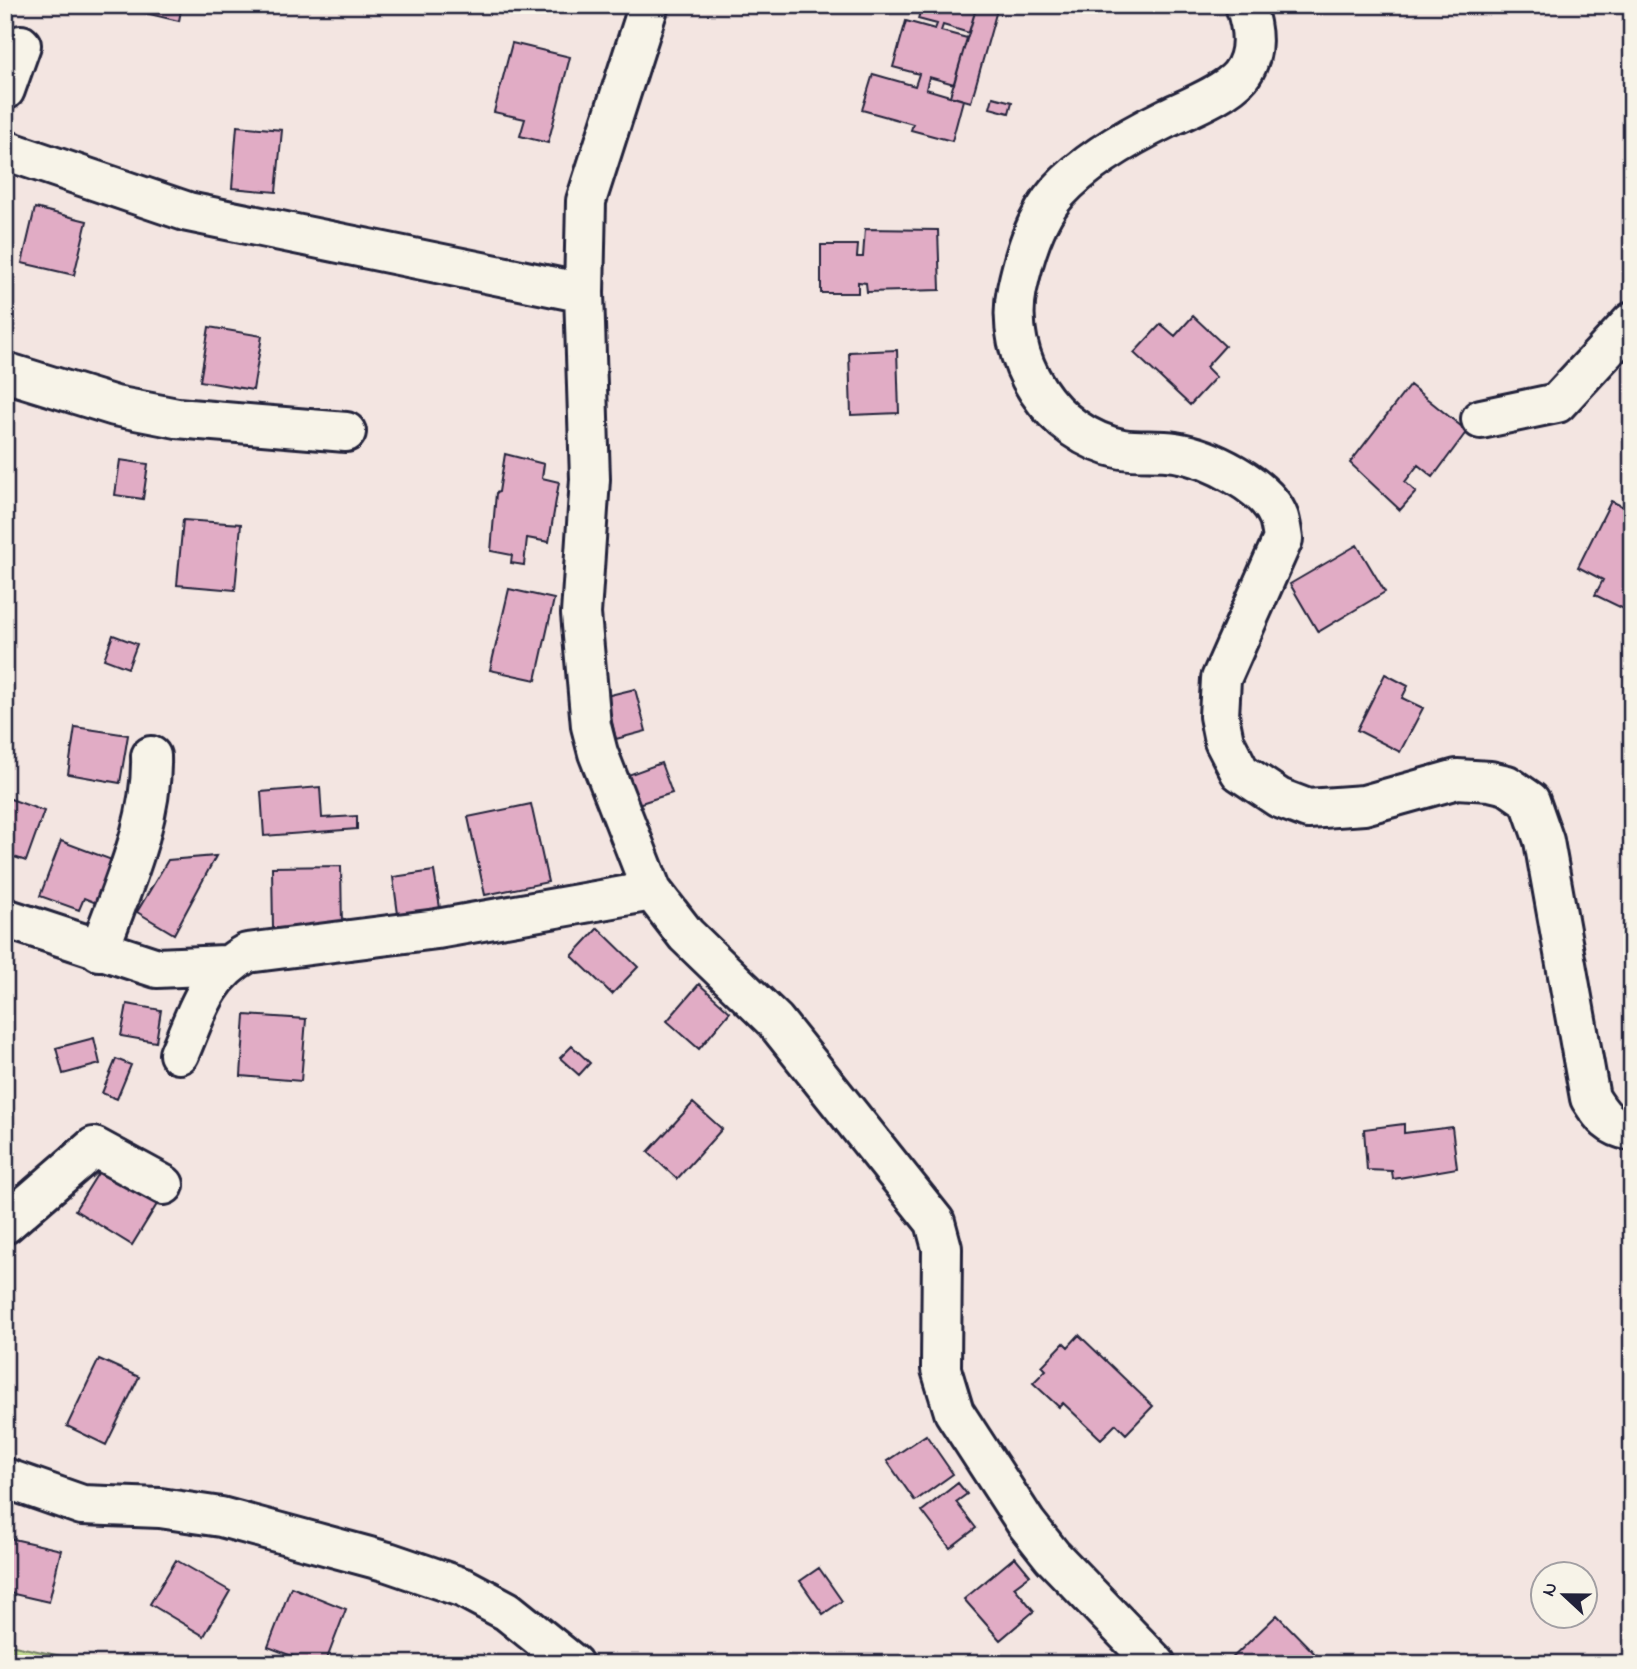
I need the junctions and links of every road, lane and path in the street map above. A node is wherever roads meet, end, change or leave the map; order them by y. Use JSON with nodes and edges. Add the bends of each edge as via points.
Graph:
{"nodes":[{"id":1,"x":649,"y":5,"type":"edge"},
{"id":2,"x":1245,"y":5,"type":"edge"},
{"id":3,"x":21,"y":45,"type":"dead end"},
{"id":4,"x":5,"y":90,"type":"edge"},
{"id":5,"x":5,"y":150,"type":"edge"},
{"id":6,"x":584,"y":293,"type":"junction"},
{"id":7,"x":1632,"y":322,"type":"edge"},
{"id":8,"x":5,"y":372,"type":"edge"},
{"id":9,"x":1482,"y":419,"type":"dead end"},
{"id":10,"x":346,"y":432,"type":"dead end"},
{"id":11,"x":151,"y":756,"type":"dead end"},
{"id":12,"x":652,"y":891,"type":"junction"},
{"id":13,"x":5,"y":918,"type":"edge"},
{"id":14,"x":99,"y":951,"type":"junction"},
{"id":15,"x":225,"y":965,"type":"junction"},
{"id":16,"x":179,"y":1055,"type":"dead end"},
{"id":17,"x":1632,"y":1131,"type":"edge"},
{"id":18,"x":164,"y":1185,"type":"dead end"},
{"id":19,"x":5,"y":1224,"type":"edge"},
{"id":20,"x":5,"y":1478,"type":"edge"},
{"id":21,"x":573,"y":1664,"type":"edge"},
{"id":22,"x":1156,"y":1664,"type":"edge"}],
"edges":[{"from":1,"to":6,"type":"street","via":[[586,201]]},
{"from":2,"to":17,"type":"street","via":[[1253,28],[1251,54],[1240,76],[1210,97],[1140,131],[1088,167],[1058,192],[1040,217],[1017,290],[1020,354],[1037,389],[1078,432],[1123,449],[1200,457],[1234,473],[1278,516],[1283,539],[1221,679],[1219,716],[1224,741],[1240,772],[1279,799],[1308,809],[1364,805],[1457,779],[1507,785],[1530,802],[1544,841],[1590,1098],[1602,1118],[1616,1128]]},
{"from":3,"to":4,"type":"street"},
{"from":5,"to":6,"type":"street","via":[[188,212]]},
{"from":6,"to":12,"type":"street","via":[[590,480],[581,614],[591,726]]},
{"from":7,"to":9,"type":"street","via":[[1557,403]]},
{"from":8,"to":10,"type":"street","via":[[115,406],[177,418]]},
{"from":11,"to":14,"type":"street","via":[[147,808]]},
{"from":12,"to":15,"type":"street","via":[[437,929],[247,953]]},
{"from":12,"to":22,"type":"street","via":[[686,935],[775,1021],[935,1222],[942,1248],[942,1369],[954,1412],[1034,1534]]},
{"from":13,"to":14,"type":"street"},
{"from":14,"to":15,"type":"street","via":[[157,968]]},
{"from":15,"to":16,"type":"street","via":[[209,987]]},
{"from":18,"to":19,"type":"street","via":[[94,1147]]},
{"from":20,"to":21,"type":"street","via":[[82,1505],[160,1507],[221,1517],[388,1562],[464,1588],[507,1611]]}]}
